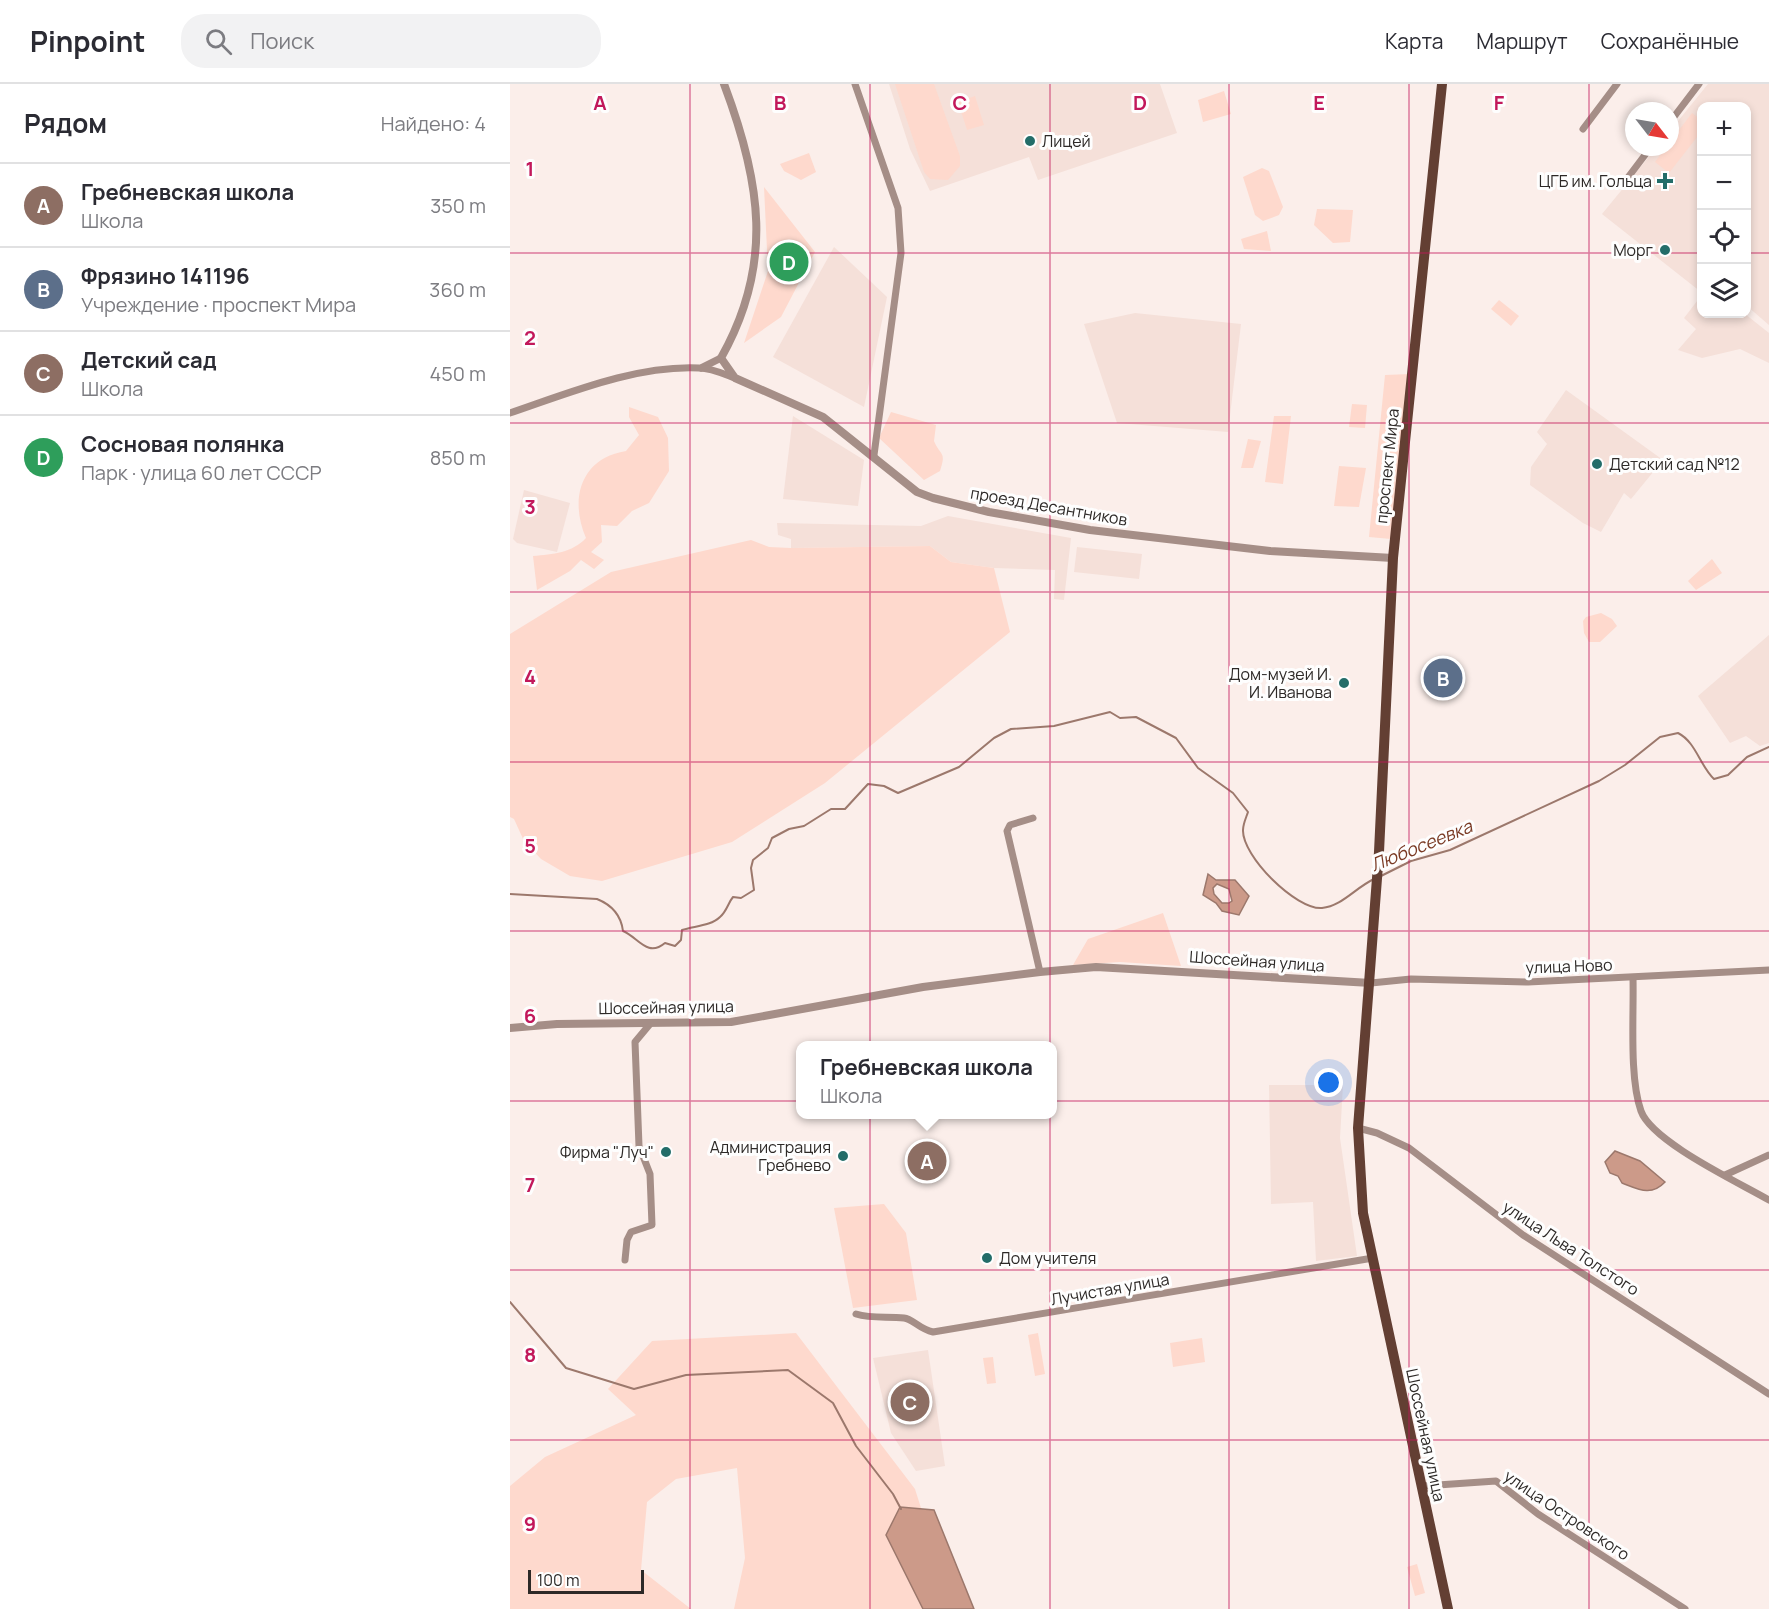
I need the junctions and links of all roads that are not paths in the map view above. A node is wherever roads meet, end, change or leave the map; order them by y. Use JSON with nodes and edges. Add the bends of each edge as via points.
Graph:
{"nodes":[{"id":1,"x":724,"y":84,"type":"edge"},
{"id":2,"x":855,"y":84,"type":"edge"},
{"id":3,"x":1442,"y":84,"type":"edge"},
{"id":4,"x":1617,"y":84,"type":"edge"},
{"id":5,"x":1699,"y":84,"type":"edge"},
{"id":6,"x":1679,"y":110,"type":"edge"},
{"id":7,"x":1583,"y":129,"type":"dead end"},
{"id":8,"x":1644,"y":156,"type":"edge"},
{"id":9,"x":1626,"y":180,"type":"dead end"},
{"id":10,"x":721,"y":358,"type":"junction"},
{"id":11,"x":701,"y":368,"type":"junction"},
{"id":12,"x":735,"y":378,"type":"junction"},
{"id":13,"x":510,"y":413,"type":"edge"},
{"id":14,"x":874,"y":456,"type":"junction"},
{"id":15,"x":1393,"y":558,"type":"junction"},
{"id":16,"x":1034,"y":818,"type":"dead end"},
{"id":17,"x":1769,"y":970,"type":"edge"},
{"id":18,"x":1040,"y":972,"type":"junction"},
{"id":19,"x":1633,"y":978,"type":"junction"},
{"id":20,"x":1371,"y":983,"type":"junction"},
{"id":21,"x":650,"y":1024,"type":"junction"},
{"id":22,"x":510,"y":1028,"type":"edge"},
{"id":23,"x":1358,"y":1128,"type":"junction"},
{"id":24,"x":1769,"y":1155,"type":"edge"},
{"id":25,"x":1725,"y":1175,"type":"junction"},
{"id":26,"x":1769,"y":1200,"type":"edge"},
{"id":27,"x":1372,"y":1258,"type":"junction"},
{"id":28,"x":624,"y":1260,"type":"dead end"},
{"id":29,"x":856,"y":1314,"type":"dead end"},
{"id":30,"x":1769,"y":1395,"type":"edge"},
{"id":31,"x":1423,"y":1486,"type":"junction"},
{"id":32,"x":1448,"y":1609,"type":"edge"},
{"id":33,"x":1685,"y":1609,"type":"edge"}],
"edges":[{"from":1,"to":10,"type":"street","via":[[754,190],[758,225],[757,258],[749,294]]},
{"from":2,"to":14,"type":"street","via":[[898,208],[901,228]]},
{"from":3,"to":15,"type":"main road","name":"проспект Мира"},
{"from":4,"to":7,"type":"street"},
{"from":5,"to":6,"type":"street"},
{"from":8,"to":9,"type":"street"},
{"from":10,"to":11,"type":"street"},
{"from":10,"to":12,"type":"street"},
{"from":11,"to":12,"type":"street"},
{"from":11,"to":13,"type":"street","via":[[628,376]]},
{"from":12,"to":14,"type":"street","name":"проезд Десантников","via":[[823,417]]},
{"from":14,"to":15,"type":"street","name":"проезд Десантников","via":[[917,492],[990,512],[1090,530],[1229,547]]},
{"from":15,"to":20,"type":"main road","name":"проспект Мира"},
{"from":16,"to":18,"type":"street","via":[[1010,825],[1006,831]]},
{"from":17,"to":19,"type":"street","name":"улица Ново"},
{"from":18,"to":20,"type":"street","name":"Шоссейная улица","via":[[1129,968]]},
{"from":18,"to":21,"type":"street","name":"Шоссейная улица","via":[[876,995],[731,1022]]},
{"from":19,"to":20,"type":"street","name":"улица Ново","via":[[1528,982],[1411,979]]},
{"from":19,"to":25,"type":"street","via":[[1635,1085],[1641,1113],[1672,1143]]},
{"from":20,"to":23,"type":"main road","name":"Шоссейная улица"},
{"from":21,"to":22,"type":"street","name":"Шоссейная улица"},
{"from":21,"to":28,"type":"street","via":[[634,1042],[639,1146],[650,1174],[652,1226],[631,1232]]},
{"from":23,"to":27,"type":"main road","name":"Шоссейная улица","via":[[1360,1193]]},
{"from":23,"to":30,"type":"street","name":"улица Льва Толстого","via":[[1409,1148],[1523,1234]]},
{"from":24,"to":25,"type":"street"},
{"from":25,"to":26,"type":"street"},
{"from":27,"to":29,"type":"street","name":"Лучистая улица","via":[[933,1332],[905,1318]]},
{"from":27,"to":31,"type":"main road","name":"Шоссейная улица"},
{"from":31,"to":32,"type":"main road","name":"Шоссейная улица"},
{"from":31,"to":33,"type":"street","name":"улица Островского","via":[[1496,1481],[1538,1514]]}]}
